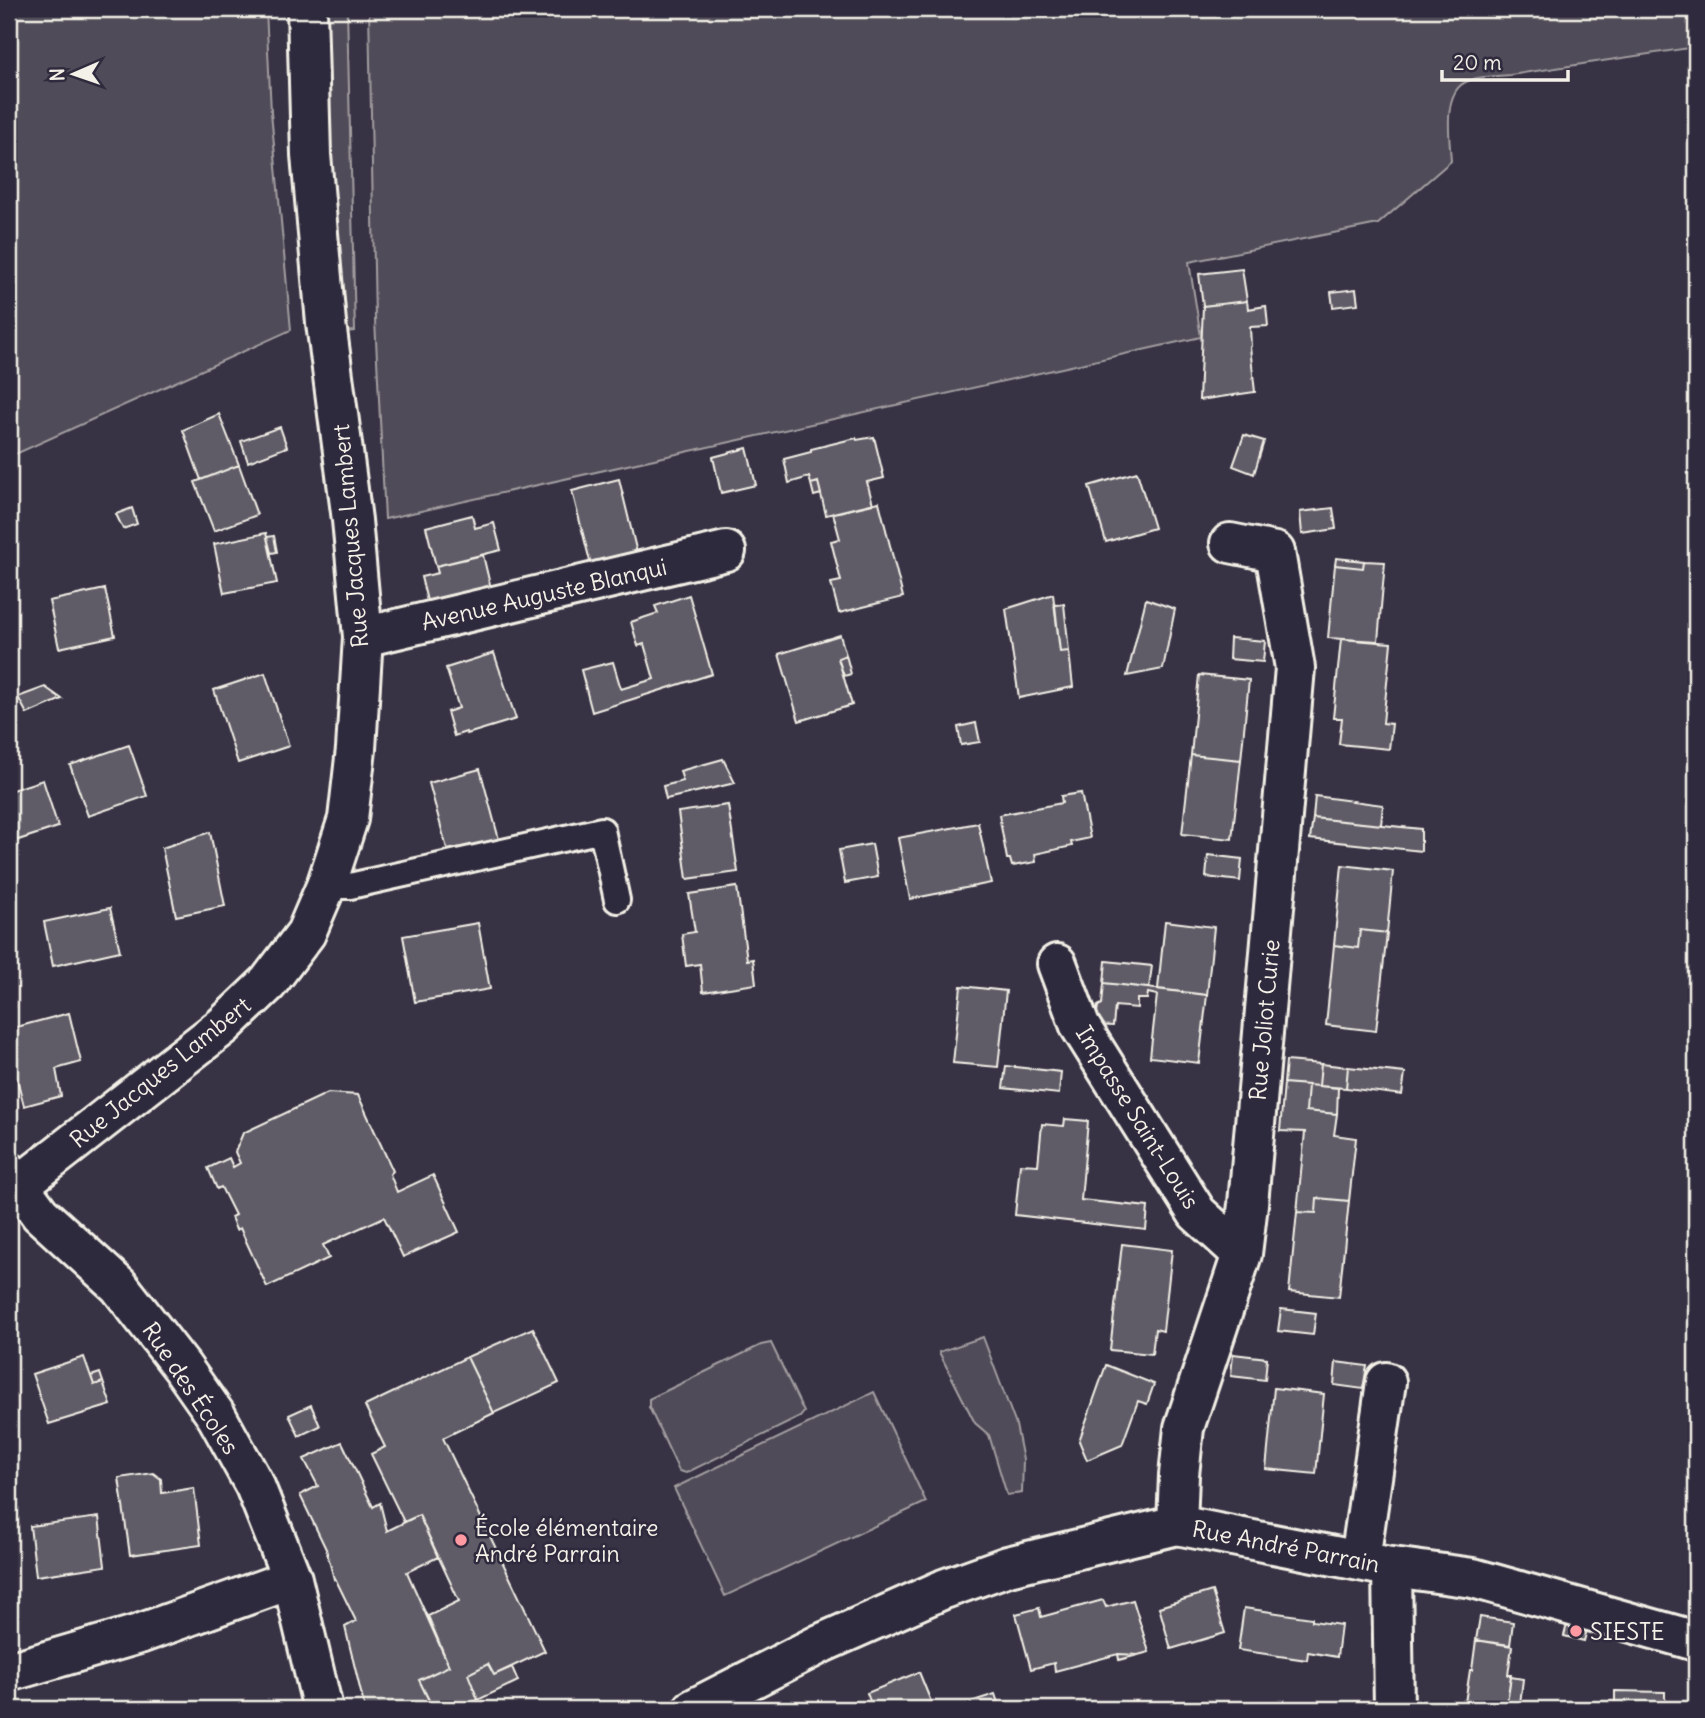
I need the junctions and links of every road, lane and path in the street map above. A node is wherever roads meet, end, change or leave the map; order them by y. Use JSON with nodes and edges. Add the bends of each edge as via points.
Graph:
{"nodes":[{"id":1,"x":307,"y":9,"type":"edge"},
{"id":2,"x":1230,"y":543,"type":"dead end"},
{"id":3,"x":726,"y":551,"type":"dead end"},
{"id":4,"x":363,"y":637,"type":"junction"},
{"id":5,"x":326,"y":886,"type":"junction"},
{"id":6,"x":617,"y":900,"type":"dead end"},
{"id":7,"x":1057,"y":964,"type":"dead end"},
{"id":8,"x":12,"y":1183,"type":"edge"},
{"id":9,"x":1242,"y":1254,"type":"junction"},
{"id":10,"x":1386,"y":1382,"type":"dead end"},
{"id":11,"x":1177,"y":1525,"type":"junction"},
{"id":12,"x":1376,"y":1564,"type":"junction"},
{"id":13,"x":292,"y":1579,"type":"junction"},
{"id":14,"x":1696,"y":1641,"type":"edge"},
{"id":15,"x":9,"y":1672,"type":"edge"},
{"id":16,"x":323,"y":1709,"type":"edge"},
{"id":17,"x":693,"y":1709,"type":"edge"},
{"id":18,"x":1394,"y":1709,"type":"edge"}],
"edges":[{"from":1,"to":4,"type":"street","name":"Rue Jacques Lambert","via":[[311,155]]},
{"from":2,"to":9,"type":"street","name":"Rue Joliot Curie","via":[[1275,552],[1295,668]]},
{"from":3,"to":4,"type":"street","name":"Avenue Auguste Blanqui"},
{"from":4,"to":5,"type":"street","name":"Rue Jacques Lambert","via":[[348,819]]},
{"from":5,"to":6,"type":"lane","via":[[350,886],[601,830]]},
{"from":5,"to":8,"type":"street","name":"Rue Jacques Lambert","via":[[306,933],[268,983],[223,1026]]},
{"from":7,"to":9,"type":"street","name":"Impasse Saint-Louis","via":[[1080,1026],[1197,1213]]},
{"from":8,"to":13,"type":"street","name":"Rue des Écoles","via":[[119,1286],[182,1367],[217,1417],[255,1486]]},
{"from":9,"to":11,"type":"street","name":"Rue Joliot Curie","via":[[1184,1428]]},
{"from":10,"to":12,"type":"street"},
{"from":11,"to":12,"type":"street","name":"Rue André Parrain"},
{"from":11,"to":17,"type":"street","name":"Rue André Parrain","via":[[1008,1566],[944,1589],[822,1643]]},
{"from":12,"to":14,"type":"street","name":"Rue André Parrain","via":[[1473,1578]]},
{"from":12,"to":18,"type":"street"},
{"from":13,"to":15,"type":"street","via":[[139,1634]]},
{"from":13,"to":16,"type":"street","name":"Rue des Écoles"}]}
